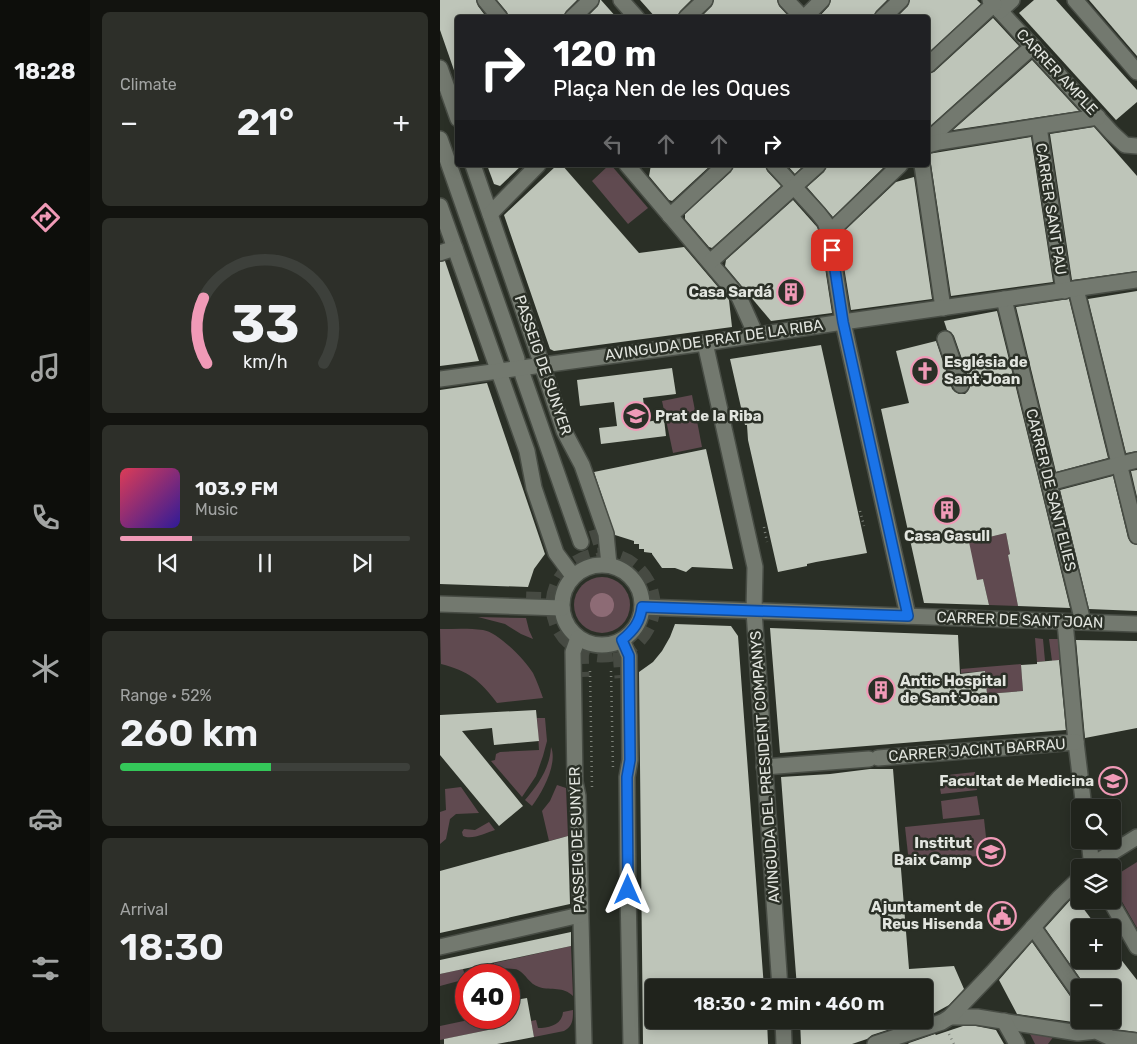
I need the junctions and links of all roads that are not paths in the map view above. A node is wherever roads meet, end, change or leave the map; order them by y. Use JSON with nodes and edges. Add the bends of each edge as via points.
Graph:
{"nodes":[{"id":1,"x":485,"y":0,"type":"edge"},
{"id":2,"x":591,"y":0,"type":"edge"},
{"id":3,"x":621,"y":0,"type":"edge"},
{"id":4,"x":705,"y":0,"type":"edge"},
{"id":5,"x":786,"y":0,"type":"edge"},
{"id":6,"x":822,"y":0,"type":"edge"},
{"id":7,"x":901,"y":0,"type":"edge"},
{"id":8,"x":1012,"y":0,"type":"edge"},
{"id":9,"x":1075,"y":0,"type":"edge"},
{"id":10,"x":995,"y":5,"type":"edge"},
{"id":11,"x":498,"y":15,"type":"edge"},
{"id":12,"x":575,"y":15,"type":"edge"},
{"id":13,"x":634,"y":15,"type":"edge"},
{"id":14,"x":689,"y":15,"type":"edge"},
{"id":15,"x":800,"y":15,"type":"edge"},
{"id":16,"x":806,"y":15,"type":"edge"},
{"id":17,"x":885,"y":15,"type":"edge"},
{"id":18,"x":1033,"y":46,"type":"junction"},
{"id":19,"x":930,"y":63,"type":"edge"},
{"id":20,"x":440,"y":68,"type":"edge"},
{"id":21,"x":1137,"y":72,"type":"edge"},
{"id":22,"x":455,"y":110,"type":"edge"},
{"id":23,"x":1098,"y":117,"type":"junction"},
{"id":24,"x":1038,"y":127,"type":"junction"},
{"id":25,"x":930,"y":138,"type":"edge"},
{"id":26,"x":440,"y":139,"type":"edge"},
{"id":27,"x":930,"y":144,"type":"edge"},
{"id":28,"x":1130,"y":145,"type":"edge"},
{"id":29,"x":474,"y":167,"type":"edge"},
{"id":30,"x":536,"y":167,"type":"edge"},
{"id":31,"x":724,"y":167,"type":"edge"},
{"id":32,"x":776,"y":167,"type":"edge"},
{"id":33,"x":816,"y":167,"type":"edge"},
{"id":34,"x":898,"y":167,"type":"edge"},
{"id":35,"x":922,"y":167,"type":"edge"},
{"id":36,"x":635,"y":168,"type":"edge"},
{"id":37,"x":794,"y":187,"type":"junction"},
{"id":38,"x":440,"y":206,"type":"edge"},
{"id":39,"x":490,"y":214,"type":"junction"},
{"id":40,"x":670,"y":216,"type":"junction"},
{"id":41,"x":829,"y":233,"type":"junction"},
{"id":42,"x":455,"y":248,"type":"junction"},
{"id":43,"x":440,"y":253,"type":"edge"},
{"id":44,"x":710,"y":262,"type":"junction"},
{"id":45,"x":1137,"y":280,"type":"edge"},
{"id":46,"x":1070,"y":290,"type":"junction"},
{"id":47,"x":1004,"y":299,"type":"junction"},
{"id":48,"x":943,"y":308,"type":"junction"},
{"id":49,"x":843,"y":322,"type":"junction"},
{"id":50,"x":756,"y":335,"type":"junction"},
{"id":51,"x":945,"y":339,"type":"dead end"},
{"id":52,"x":705,"y":343,"type":"junction"},
{"id":53,"x":517,"y":360,"type":"dead end"},
{"id":54,"x":542,"y":365,"type":"junction"},
{"id":55,"x":499,"y":370,"type":"junction"},
{"id":56,"x":523,"y":376,"type":"dead end"},
{"id":57,"x":440,"y":379,"type":"edge"},
{"id":58,"x":961,"y":386,"type":"dead end"},
{"id":59,"x":564,"y":431,"type":"junction"},
{"id":60,"x":527,"y":450,"type":"junction"},
{"id":61,"x":1137,"y":460,"type":"edge"},
{"id":62,"x":1120,"y":464,"type":"junction"},
{"id":63,"x":1049,"y":483,"type":"junction"},
{"id":64,"x":596,"y":529,"type":"tunnel mouth"},
{"id":65,"x":1137,"y":536,"type":"edge"},
{"id":66,"x":560,"y":542,"type":"dead end"},
{"id":67,"x":581,"y":542,"type":"dead end"},
{"id":68,"x":608,"y":565,"type":"junction"},
{"id":69,"x":571,"y":580,"type":"junction"},
{"id":70,"x":440,"y":596,"type":"edge"},
{"id":71,"x":526,"y":599,"type":"tunnel mouth"},
{"id":72,"x":440,"y":604,"type":"edge"},
{"id":73,"x":642,"y":607,"type":"junction"},
{"id":74,"x":562,"y":608,"type":"junction"},
{"id":75,"x":754,"y":610,"type":"junction"},
{"id":76,"x":908,"y":616,"type":"junction"},
{"id":77,"x":1064,"y":622,"type":"junction"},
{"id":78,"x":1083,"y":622,"type":"junction"},
{"id":79,"x":1137,"y":624,"type":"edge"},
{"id":80,"x":627,"y":636,"type":"junction"},
{"id":81,"x":578,"y":638,"type":"junction"},
{"id":82,"x":586,"y":674,"type":"tunnel mouth"},
{"id":83,"x":622,"y":678,"type":"tunnel mouth"},
{"id":84,"x":1076,"y":742,"type":"junction"},
{"id":85,"x":764,"y":767,"type":"junction"},
{"id":86,"x":627,"y":777,"type":"junction"},
{"id":87,"x":585,"y":793,"type":"junction"},
{"id":88,"x":1083,"y":799,"type":"edge"},
{"id":89,"x":1137,"y":837,"type":"edge"},
{"id":90,"x":1104,"y":859,"type":"edge"},
{"id":91,"x":1071,"y":887,"type":"edge"},
{"id":92,"x":1115,"y":909,"type":"edge"},
{"id":93,"x":580,"y":916,"type":"junction"},
{"id":94,"x":1033,"y":927,"type":"junction"},
{"id":95,"x":1137,"y":947,"type":"edge"},
{"id":96,"x":440,"y":948,"type":"edge"},
{"id":97,"x":779,"y":979,"type":"edge"},
{"id":98,"x":1071,"y":981,"type":"edge"},
{"id":99,"x":950,"y":1017,"type":"junction"},
{"id":100,"x":1004,"y":1021,"type":"junction"},
{"id":101,"x":783,"y":1029,"type":"edge"},
{"id":102,"x":1104,"y":1029,"type":"edge"},
{"id":103,"x":893,"y":1041,"type":"edge"},
{"id":104,"x":1113,"y":1041,"type":"edge"},
{"id":105,"x":1137,"y":1041,"type":"edge"},
{"id":106,"x":584,"y":1044,"type":"edge"},
{"id":107,"x":631,"y":1044,"type":"edge"},
{"id":108,"x":784,"y":1044,"type":"edge"},
{"id":109,"x":875,"y":1044,"type":"edge"},
{"id":110,"x":1016,"y":1044,"type":"edge"}],
"edges":[{"from":1,"to":11,"type":"street"},
{"from":2,"to":12,"type":"street"},
{"from":3,"to":13,"type":"street"},
{"from":4,"to":14,"type":"street"},
{"from":5,"to":15,"type":"street"},
{"from":6,"to":16,"type":"street"},
{"from":7,"to":17,"type":"street"},
{"from":8,"to":10,"type":"street"},
{"from":9,"to":21,"type":"street"},
{"from":10,"to":18,"type":"street","name":"CARRER AMPLE"},
{"from":10,"to":19,"type":"street"},
{"from":18,"to":23,"type":"street","name":"CARRER AMPLE"},
{"from":18,"to":25,"type":"street"},
{"from":20,"to":22,"type":"street"},
{"from":23,"to":24,"type":"street"},
{"from":23,"to":28,"type":"street","name":"CARRER AMPLE"},
{"from":24,"to":27,"type":"street"},
{"from":24,"to":46,"type":"street","name":"CARRER SANT PAU"},
{"from":26,"to":53,"type":"street","name":"PASSEIG DE SUNYER"},
{"from":29,"to":39,"type":"street","name":"PASSEIG DE SUNYER"},
{"from":30,"to":39,"type":"street"},
{"from":31,"to":40,"type":"street"},
{"from":32,"to":37,"type":"street"},
{"from":33,"to":37,"type":"street"},
{"from":34,"to":41,"type":"street"},
{"from":35,"to":48,"type":"street"},
{"from":36,"to":40,"type":"street"},
{"from":37,"to":41,"type":"street","via":[[818,213]]},
{"from":37,"to":44,"type":"street"},
{"from":38,"to":42,"type":"street"},
{"from":39,"to":54,"type":"street","name":"PASSEIG DE SUNYER"},
{"from":40,"to":44,"type":"street"},
{"from":41,"to":49,"type":"street"},
{"from":42,"to":43,"type":"street"},
{"from":42,"to":55,"type":"street"},
{"from":44,"to":50,"type":"street","via":[[739,297]]},
{"from":45,"to":46,"type":"street","name":"AVINGUDA DE PRAT DE LA RIBA"},
{"from":46,"to":47,"type":"street","name":"AVINGUDA DE PRAT DE LA RIBA"},
{"from":46,"to":62,"type":"street","name":"CARRER SANT PAU"},
{"from":47,"to":48,"type":"street","name":"AVINGUDA DE PRAT DE LA RIBA"},
{"from":47,"to":63,"type":"street","name":"CARRER DE SANT ELIES"},
{"from":48,"to":49,"type":"street","name":"AVINGUDA DE PRAT DE LA RIBA"},
{"from":49,"to":50,"type":"street","name":"AVINGUDA DE PRAT DE LA RIBA"},
{"from":49,"to":76,"type":"street"},
{"from":50,"to":52,"type":"street","name":"AVINGUDA DE PRAT DE LA RIBA"},
{"from":51,"to":58,"type":"street"},
{"from":52,"to":54,"type":"street","name":"AVINGUDA DE PRAT DE LA RIBA"},
{"from":52,"to":75,"type":"street","name":"AVINGUDA DEL PRESIDENT COMPANYS","via":[[755,567]]},
{"from":54,"to":55,"type":"street","name":"AVINGUDA DE PRAT DE LA RIBA"},
{"from":54,"to":59,"type":"street","name":"PASSEIG DE SUNYER"},
{"from":55,"to":57,"type":"street","name":"AVINGUDA DE PRAT DE LA RIBA"},
{"from":55,"to":60,"type":"street"},
{"from":56,"to":67,"type":"street","name":"PASSEIG DE SUNYER"},
{"from":59,"to":64,"type":"street"},
{"from":59,"to":68,"type":"street","name":"PASSEIG DE SUNYER","via":[[582,465],[606,534]]},
{"from":60,"to":66,"type":"street"},
{"from":60,"to":69,"type":"street","via":[[534,488],[556,553]]},
{"from":61,"to":62,"type":"street"},
{"from":62,"to":63,"type":"street"},
{"from":62,"to":65,"type":"street","name":"CARRER SANT PAU"},
{"from":63,"to":78,"type":"street","name":"CARRER DE SANT ELIES"},
{"from":68,"to":69,"type":"street","via":[[590,567]]},
{"from":68,"to":73,"type":"street","via":[[633,579],[641,595]]},
{"from":69,"to":74,"type":"street","via":[[563,595]]},
{"from":70,"to":71,"type":"street"},
{"from":72,"to":74,"type":"street"},
{"from":73,"to":75,"type":"street","name":"CARRER DE SANT JOAN"},
{"from":73,"to":80,"type":"street","via":[[637,625]]},
{"from":74,"to":81,"type":"street","via":[[567,626]]},
{"from":75,"to":76,"type":"street","name":"CARRER DE SANT JOAN"},
{"from":75,"to":85,"type":"street","name":"AVINGUDA DEL PRESIDENT COMPANYS"},
{"from":76,"to":77,"type":"street","name":"CARRER DE SANT JOAN"},
{"from":77,"to":78,"type":"street","name":"CARRER DE SANT JOAN"},
{"from":77,"to":84,"type":"street"},
{"from":78,"to":79,"type":"street","name":"CARRER DE SANT JOAN"},
{"from":80,"to":81,"type":"street","via":[[612,644],[600,645]]},
{"from":80,"to":86,"type":"street","via":[[630,760]]},
{"from":81,"to":87,"type":"street","name":"PASSEIG DE SUNYER","via":[[573,652],[575,782]]},
{"from":82,"to":87,"type":"street","via":[[582,774]]},
{"from":83,"to":86,"type":"street","via":[[623,760]]},
{"from":84,"to":85,"type":"street","name":"CARRER JACINT BARRAU"},
{"from":84,"to":88,"type":"street"},
{"from":85,"to":97,"type":"street","name":"AVINGUDA DEL PRESIDENT COMPANYS"},
{"from":86,"to":107,"type":"street"},
{"from":87,"to":93,"type":"street","name":"PASSEIG DE SUNYER"},
{"from":89,"to":90,"type":"street"},
{"from":91,"to":94,"type":"street"},
{"from":92,"to":95,"type":"street"},
{"from":93,"to":96,"type":"street"},
{"from":93,"to":106,"type":"street","name":"PASSEIG DE SUNYER"},
{"from":94,"to":98,"type":"street"},
{"from":94,"to":99,"type":"street"},
{"from":99,"to":100,"type":"street"},
{"from":99,"to":103,"type":"street"},
{"from":100,"to":104,"type":"street","via":[[1078,1033],[1096,1031]]},
{"from":100,"to":110,"type":"street"},
{"from":101,"to":108,"type":"street"},
{"from":102,"to":104,"type":"street"},
{"from":103,"to":109,"type":"street"},
{"from":104,"to":105,"type":"street"}]}
